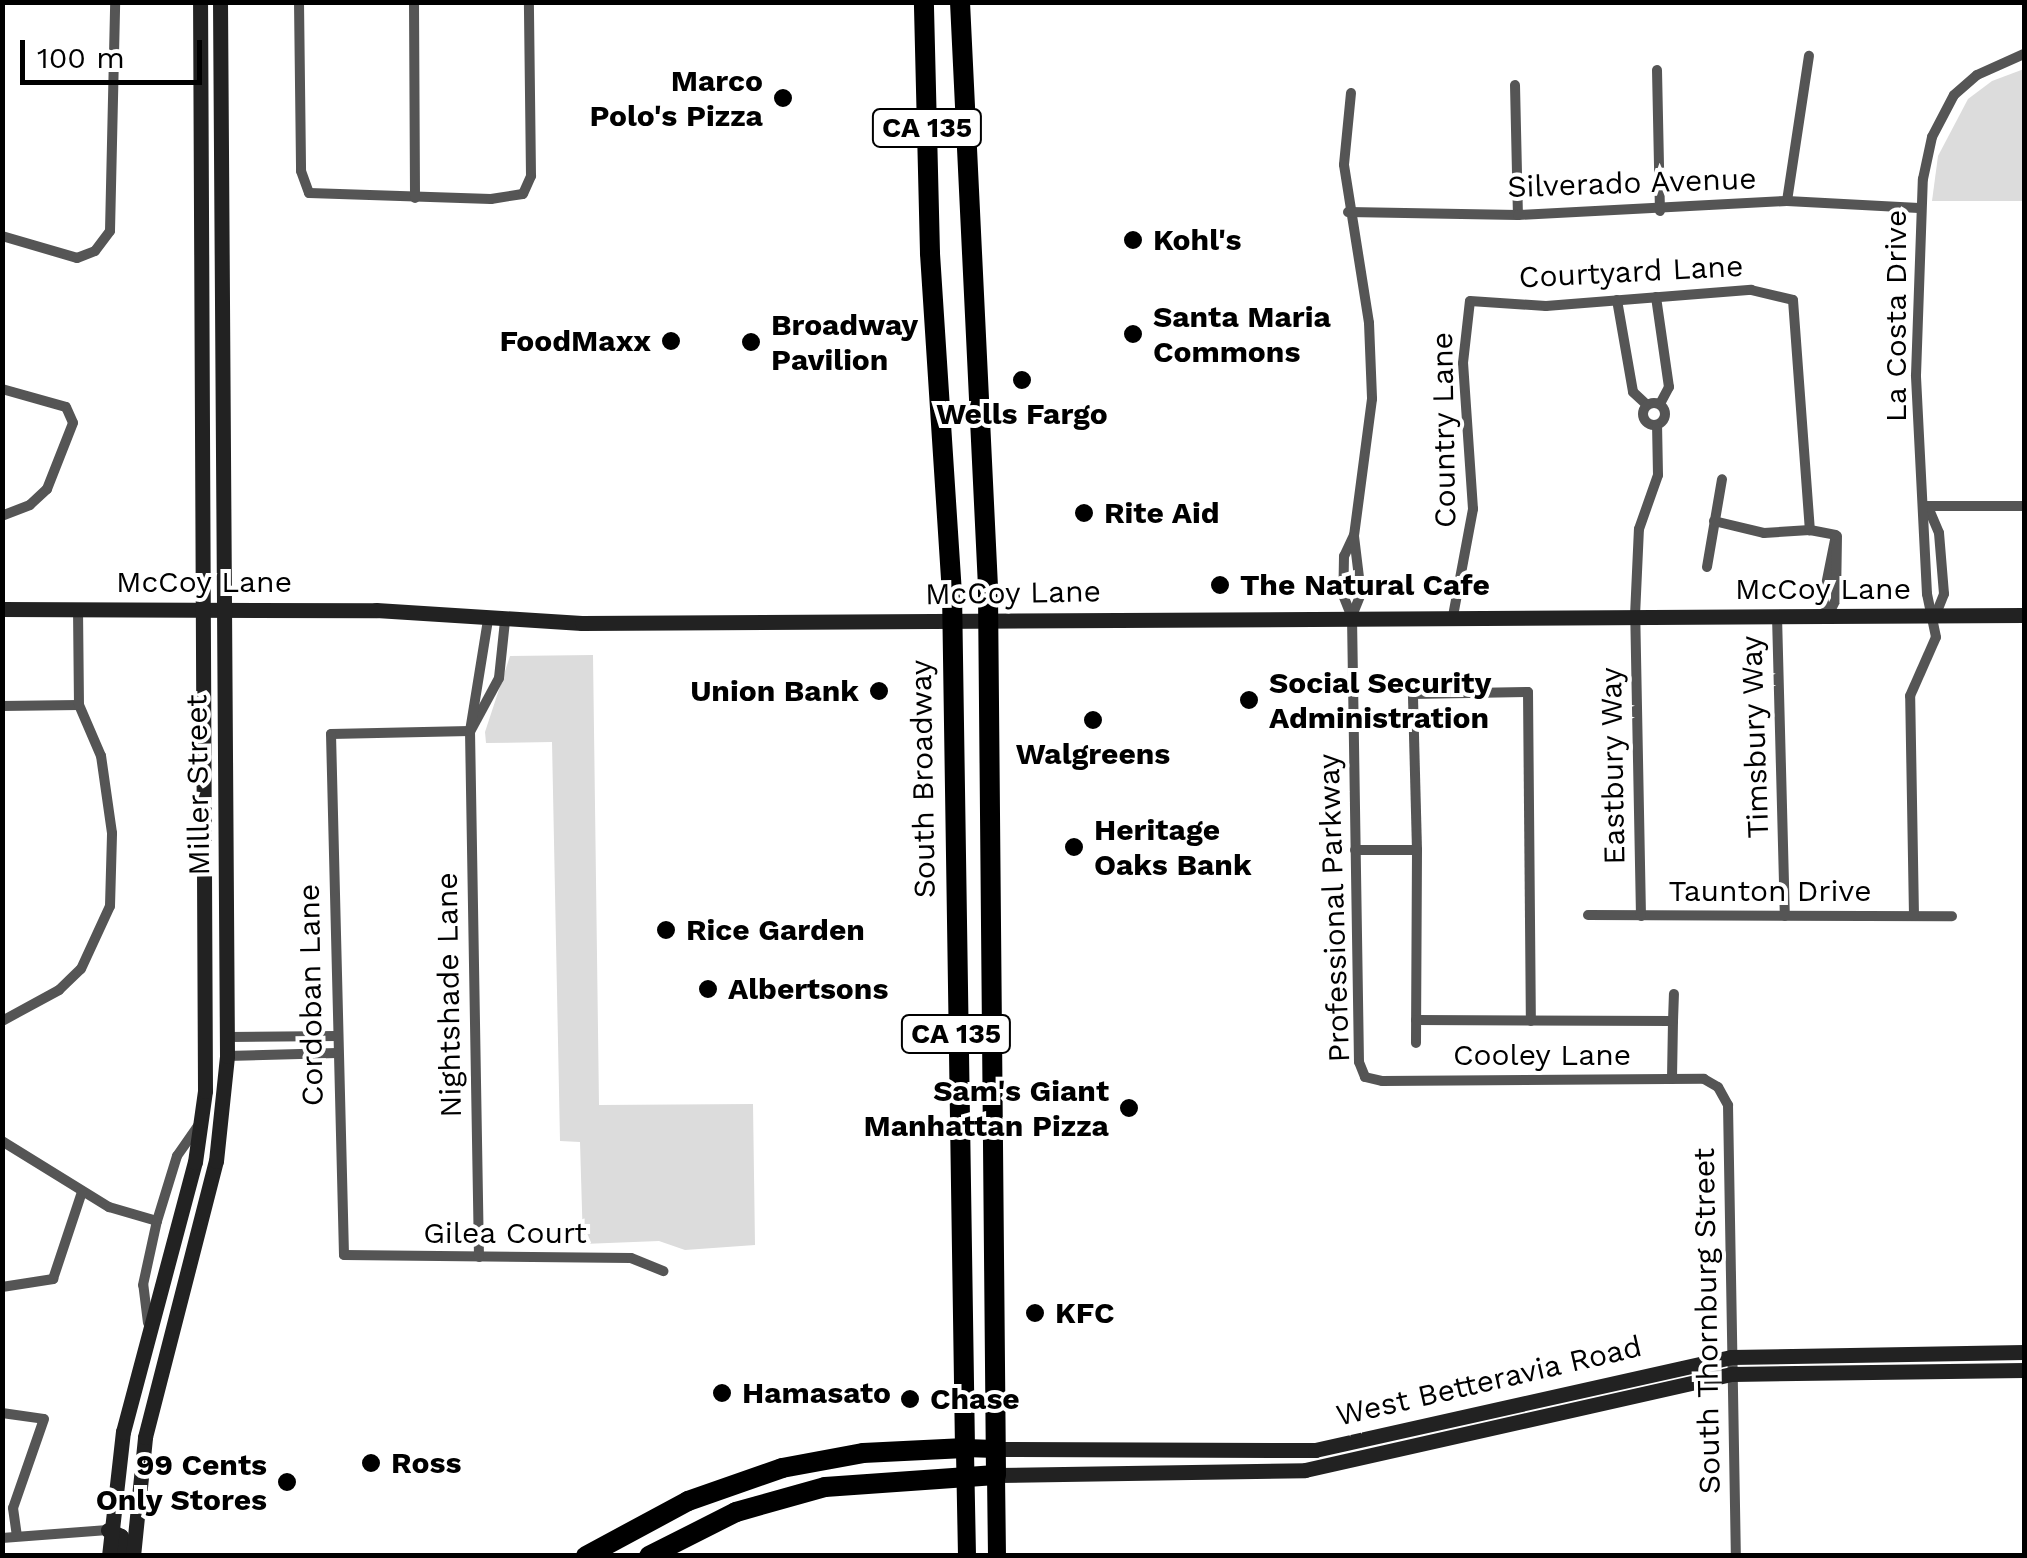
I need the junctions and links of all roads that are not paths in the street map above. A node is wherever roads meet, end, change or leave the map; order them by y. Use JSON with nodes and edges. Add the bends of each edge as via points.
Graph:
{"nodes":[{"id":1,"x":115,"y":2,"type":"edge"},
{"id":2,"x":200,"y":2,"type":"edge"},
{"id":3,"x":220,"y":2,"type":"edge"},
{"id":4,"x":299,"y":2,"type":"edge"},
{"id":5,"x":414,"y":2,"type":"edge"},
{"id":6,"x":529,"y":2,"type":"edge"},
{"id":7,"x":924,"y":2,"type":"edge"},
{"id":8,"x":960,"y":2,"type":"edge"},
{"id":9,"x":2024,"y":54,"type":"edge"},
{"id":10,"x":1810,"y":56,"type":"dead end"},
{"id":11,"x":1657,"y":70,"type":"dead end"},
{"id":12,"x":1515,"y":85,"type":"dead end"},
{"id":13,"x":1351,"y":94,"type":"dead end"},
{"id":14,"x":415,"y":198,"type":"junction"},
{"id":15,"x":1787,"y":201,"type":"junction"},
{"id":16,"x":1919,"y":208,"type":"junction"},
{"id":17,"x":1660,"y":211,"type":"junction"},
{"id":18,"x":1348,"y":212,"type":"junction"},
{"id":19,"x":1518,"y":215,"type":"junction"},
{"id":20,"x":2,"y":236,"type":"edge"},
{"id":21,"x":1656,"y":298,"type":"junction"},
{"id":22,"x":1617,"y":300,"type":"junction"},
{"id":23,"x":1470,"y":301,"type":"joint"},
{"id":24,"x":2,"y":388,"type":"edge"},
{"id":25,"x":1660,"y":404,"type":"junction"},
{"id":26,"x":1647,"y":405,"type":"junction"},
{"id":27,"x":1657,"y":425,"type":"junction"},
{"id":28,"x":1722,"y":479,"type":"dead end"},
{"id":29,"x":1928,"y":506,"type":"junction"},
{"id":30,"x":2024,"y":506,"type":"edge"},
{"id":31,"x":2,"y":516,"type":"edge"},
{"id":32,"x":1714,"y":521,"type":"junction"},
{"id":33,"x":1810,"y":530,"type":"junction"},
{"id":34,"x":1354,"y":534,"type":"junction"},
{"id":35,"x":1707,"y":567,"type":"dead end"},
{"id":36,"x":200,"y":608,"type":"junction"},
{"id":37,"x":223,"y":608,"type":"junction"},
{"id":38,"x":2,"y":609,"type":"edge"},
{"id":39,"x":78,"y":610,"type":"junction"},
{"id":40,"x":2024,"y":615,"type":"edge"},
{"id":41,"x":1453,"y":616,"type":"junction"},
{"id":42,"x":1635,"y":616,"type":"junction"},
{"id":43,"x":1777,"y":616,"type":"junction"},
{"id":44,"x":1828,"y":616,"type":"junction"},
{"id":45,"x":1935,"y":616,"type":"junction"},
{"id":46,"x":1352,"y":617,"type":"junction"},
{"id":47,"x":488,"y":620,"type":"junction"},
{"id":48,"x":505,"y":621,"type":"junction"},
{"id":49,"x":952,"y":621,"type":"junction"},
{"id":50,"x":988,"y":621,"type":"junction"},
{"id":51,"x":79,"y":705,"type":"junction"},
{"id":52,"x":2,"y":706,"type":"edge"},
{"id":53,"x":470,"y":731,"type":"junction"},
{"id":54,"x":1356,"y":850,"type":"junction"},
{"id":55,"x":1417,"y":850,"type":"junction"},
{"id":56,"x":1588,"y":916,"type":"dead end"},
{"id":57,"x":1642,"y":916,"type":"junction"},
{"id":58,"x":1785,"y":916,"type":"junction"},
{"id":59,"x":1914,"y":916,"type":"junction"},
{"id":60,"x":1952,"y":916,"type":"dead end"},
{"id":61,"x":955,"y":924,"type":"junction"},
{"id":62,"x":989,"y":925,"type":"junction"},
{"id":63,"x":1674,"y":994,"type":"dead end"},
{"id":64,"x":1416,"y":1020,"type":"junction"},
{"id":65,"x":2,"y":1021,"type":"edge"},
{"id":66,"x":1532,"y":1021,"type":"junction"},
{"id":67,"x":1673,"y":1021,"type":"junction"},
{"id":68,"x":337,"y":1036,"type":"junction"},
{"id":69,"x":228,"y":1037,"type":"junction"},
{"id":70,"x":1416,"y":1044,"type":"dead end"},
{"id":71,"x":338,"y":1053,"type":"junction"},
{"id":72,"x":227,"y":1056,"type":"junction"},
{"id":73,"x":1364,"y":1077,"type":"joint"},
{"id":74,"x":1672,"y":1080,"type":"junction"},
{"id":75,"x":1718,"y":1087,"type":"joint"},
{"id":76,"x":201,"y":1122,"type":"junction"},
{"id":77,"x":2,"y":1141,"type":"edge"},
{"id":78,"x":82,"y":1192,"type":"junction"},
{"id":79,"x":157,"y":1220,"type":"junction"},
{"id":80,"x":344,"y":1256,"type":"joint"},
{"id":81,"x":479,"y":1258,"type":"junction"},
{"id":82,"x":664,"y":1271,"type":"dead end"},
{"id":83,"x":2,"y":1288,"type":"edge"},
{"id":84,"x":150,"y":1335,"type":"junction"},
{"id":85,"x":2024,"y":1352,"type":"edge"},
{"id":86,"x":1732,"y":1365,"type":"junction"},
{"id":87,"x":2024,"y":1370,"type":"edge"},
{"id":88,"x":2,"y":1413,"type":"edge"},
{"id":89,"x":965,"y":1448,"type":"junction"},
{"id":90,"x":995,"y":1449,"type":"junction"},
{"id":91,"x":966,"y":1475,"type":"junction"},
{"id":92,"x":996,"y":1475,"type":"junction"},
{"id":93,"x":108,"y":1530,"type":"junction"},
{"id":94,"x":17,"y":1536,"type":"junction"},
{"id":95,"x":2,"y":1538,"type":"edge"},
{"id":96,"x":109,"y":1556,"type":"edge"},
{"id":97,"x":123,"y":1556,"type":"edge"},
{"id":98,"x":133,"y":1556,"type":"edge"},
{"id":99,"x":586,"y":1556,"type":"edge"},
{"id":100,"x":649,"y":1556,"type":"edge"},
{"id":101,"x":967,"y":1556,"type":"edge"},
{"id":102,"x":997,"y":1556,"type":"edge"},
{"id":103,"x":1736,"y":1556,"type":"edge"}],
"edges":[{"from":1,"to":20,"type":"street","via":[[110,231],[95,251],[77,258]]},
{"from":2,"to":36,"type":"street","name":"Miller Street"},
{"from":3,"to":37,"type":"street","name":"Miller Street"},
{"from":4,"to":14,"type":"street","via":[[301,171],[309,193]]},
{"from":5,"to":14,"type":"street"},
{"from":6,"to":14,"type":"street","via":[[531,176],[523,194]]},
{"from":7,"to":49,"type":"highway","name":"South Broadway","number":"CA 135","via":[[930,253]]},
{"from":8,"to":50,"type":"highway","name":"South Broadway","number":"CA 135"},
{"from":9,"to":16,"type":"street","name":"La Costa Drive","via":[[1977,75],[1954,95],[1932,138]]},
{"from":10,"to":15,"type":"street"},
{"from":11,"to":17,"type":"street"},
{"from":12,"to":19,"type":"street"},
{"from":13,"to":18,"type":"street","name":"Professional Parkway","via":[[1344,165]]},
{"from":15,"to":16,"type":"street","name":"Silverado Avenue"},
{"from":15,"to":17,"type":"street","name":"Silverado Avenue"},
{"from":16,"to":29,"type":"street","name":"La Costa Drive","via":[[1916,375]]},
{"from":17,"to":19,"type":"street","name":"Silverado Avenue"},
{"from":18,"to":19,"type":"street","name":"Silverado Avenue"},
{"from":18,"to":34,"type":"street","name":"Professional Parkway","via":[[1369,323],[1372,398]]},
{"from":21,"to":22,"type":"street","name":"Courtyard Lane"},
{"from":21,"to":25,"type":"street","name":"Eastbury Way","via":[[1669,387]]},
{"from":21,"to":33,"type":"street","name":"Courtyard Lane","via":[[1750,290],[1792,300]]},
{"from":22,"to":23,"type":"street","name":"Courtyard Lane","via":[[1546,306]]},
{"from":22,"to":26,"type":"street","via":[[1633,392]]},
{"from":23,"to":41,"type":"street","name":"Country Lane","via":[[1463,363],[1473,510]]},
{"from":24,"to":31,"type":"street","via":[[50,399],[70,412],[70,437],[47,489],[30,506]]},
{"from":25,"to":26,"type":"street"},
{"from":25,"to":27,"type":"street","name":"Eastbury Way","via":[[1666,415]]},
{"from":26,"to":27,"type":"street","via":[[1645,421]]},
{"from":27,"to":42,"type":"street","name":"Eastbury Way","via":[[1658,475],[1639,528]]},
{"from":28,"to":32,"type":"street"},
{"from":29,"to":30,"type":"street"},
{"from":29,"to":45,"type":"street","name":"La Costa Drive","via":[[1922,535]]},
{"from":29,"to":45,"type":"street","name":"La Costa Drive","via":[[1940,533],[1944,594]]},
{"from":32,"to":33,"type":"street","via":[[1764,532]]},
{"from":32,"to":35,"type":"street"},
{"from":33,"to":44,"type":"street","via":[[1836,535],[1824,600]]},
{"from":34,"to":46,"type":"street","name":"Professional Parkway","via":[[1361,594]]},
{"from":34,"to":46,"type":"street","name":"Professional Parkway","via":[[1344,556],[1344,595]]},
{"from":36,"to":37,"type":"street","name":"McCoy Lane"},
{"from":36,"to":39,"type":"street","name":"McCoy Lane"},
{"from":36,"to":76,"type":"street","name":"Miller Street","via":[[206,1028]]},
{"from":37,"to":47,"type":"street","name":"McCoy Lane"},
{"from":37,"to":69,"type":"street","name":"Miller Street"},
{"from":38,"to":39,"type":"street","name":"McCoy Lane"},
{"from":39,"to":51,"type":"street"},
{"from":40,"to":45,"type":"street","name":"McCoy Lane"},
{"from":41,"to":42,"type":"street","name":"McCoy Lane"},
{"from":41,"to":46,"type":"street","name":"McCoy Lane"},
{"from":42,"to":43,"type":"street","name":"McCoy Lane"},
{"from":42,"to":57,"type":"street","name":"Eastbury Way"},
{"from":43,"to":44,"type":"street","name":"McCoy Lane"},
{"from":43,"to":58,"type":"street","name":"Timsbury Way"},
{"from":44,"to":45,"type":"street","name":"McCoy Lane"},
{"from":45,"to":59,"type":"street","via":[[1934,651],[1910,696]]},
{"from":46,"to":50,"type":"street","name":"McCoy Lane"},
{"from":46,"to":54,"type":"street","name":"Professional Parkway"},
{"from":47,"to":48,"type":"street","name":"McCoy Lane"},
{"from":47,"to":53,"type":"street","name":"Nightshade Lane"},
{"from":48,"to":49,"type":"street","name":"McCoy Lane"},
{"from":48,"to":53,"type":"street","name":"Nightshade Lane","via":[[499,678]]},
{"from":49,"to":50,"type":"street","name":"McCoy Lane"},
{"from":49,"to":61,"type":"highway","name":"South Broadway","number":"CA 135"},
{"from":50,"to":62,"type":"highway","name":"South Broadway","number":"CA 135"},
{"from":51,"to":52,"type":"street"},
{"from":51,"to":65,"type":"street","via":[[105,773],[110,906],[81,969],[59,990]]},
{"from":53,"to":68,"type":"street","name":"Cordoban Lane","via":[[331,734]]},
{"from":53,"to":81,"type":"street","name":"Nightshade Lane"},
{"from":54,"to":55,"type":"street"},
{"from":54,"to":73,"type":"street","name":"Professional Parkway"},
{"from":55,"to":64,"type":"street"},
{"from":55,"to":66,"type":"street","via":[[1413,694],[1528,692]]},
{"from":56,"to":57,"type":"street","name":"Taunton Drive"},
{"from":57,"to":58,"type":"street","name":"Taunton Drive"},
{"from":58,"to":59,"type":"street","name":"Taunton Drive"},
{"from":59,"to":60,"type":"street","name":"Taunton Drive"},
{"from":61,"to":62,"type":"highway"},
{"from":61,"to":89,"type":"highway","name":"South Broadway","number":"CA 135"},
{"from":62,"to":90,"type":"highway","name":"South Broadway","number":"CA 135"},
{"from":63,"to":67,"type":"street"},
{"from":64,"to":66,"type":"street"},
{"from":64,"to":70,"type":"street"},
{"from":66,"to":67,"type":"street"},
{"from":67,"to":74,"type":"street"},
{"from":68,"to":69,"type":"street"},
{"from":68,"to":71,"type":"street","name":"Cordoban Lane"},
{"from":69,"to":72,"type":"street","name":"Miller Street"},
{"from":71,"to":72,"type":"street"},
{"from":71,"to":80,"type":"street","name":"Cordoban Lane"},
{"from":72,"to":98,"type":"street","name":"Miller Street","via":[[216,1162],[145,1437]]},
{"from":73,"to":74,"type":"street","name":"Cooley Lane"},
{"from":74,"to":75,"type":"street","name":"Cooley Lane","via":[[1704,1079]]},
{"from":75,"to":86,"type":"street","name":"South Thornburg Street","via":[[1728,1106]]},
{"from":76,"to":79,"type":"street","name":"Miller Street","via":[[177,1156]]},
{"from":76,"to":84,"type":"street","name":"Miller Street"},
{"from":77,"to":78,"type":"street"},
{"from":78,"to":79,"type":"street"},
{"from":78,"to":83,"type":"street","via":[[53,1279]]},
{"from":79,"to":84,"type":"street","name":"Miller Street","via":[[143,1286]]},
{"from":80,"to":81,"type":"street","name":"Gilea Court"},
{"from":81,"to":82,"type":"street","name":"Gilea Court","via":[[631,1258]]},
{"from":84,"to":93,"type":"street","name":"Miller Street","via":[[123,1432]]},
{"from":85,"to":86,"type":"street","name":"West Betteravia Road"},
{"from":86,"to":87,"type":"street","name":"West Betteravia Road"},
{"from":86,"to":90,"type":"street","name":"West Betteravia Road","via":[[1315,1450]]},
{"from":86,"to":92,"type":"street","name":"West Betteravia Road","via":[[1332,1467]]},
{"from":86,"to":103,"type":"street","name":"South Thornburg Street"},
{"from":88,"to":94,"type":"street","via":[[44,1419],[13,1508]]},
{"from":89,"to":90,"type":"main road","name":"West Betteravia Road"},
{"from":89,"to":91,"type":"main road","name":"South Broadway","number":"CA 135"},
{"from":89,"to":99,"type":"highway","via":[[863,1452],[782,1468],[688,1502]]},
{"from":90,"to":92,"type":"highway","name":"South Broadway","number":"CA 135"},
{"from":91,"to":92,"type":"highway","name":"West Betteravia Road"},
{"from":91,"to":100,"type":"highway","name":"West Betteravia Road","via":[[789,1496],[711,1523]]},
{"from":91,"to":101,"type":"main road","name":"South Broadway","number":"CA 135"},
{"from":92,"to":102,"type":"main road","name":"South Broadway","number":"CA 135"},
{"from":93,"to":94,"type":"street"},
{"from":93,"to":96,"type":"street","name":"Miller Street"},
{"from":93,"to":97,"type":"street","via":[[121,1536]]},
{"from":94,"to":95,"type":"street"}]}
